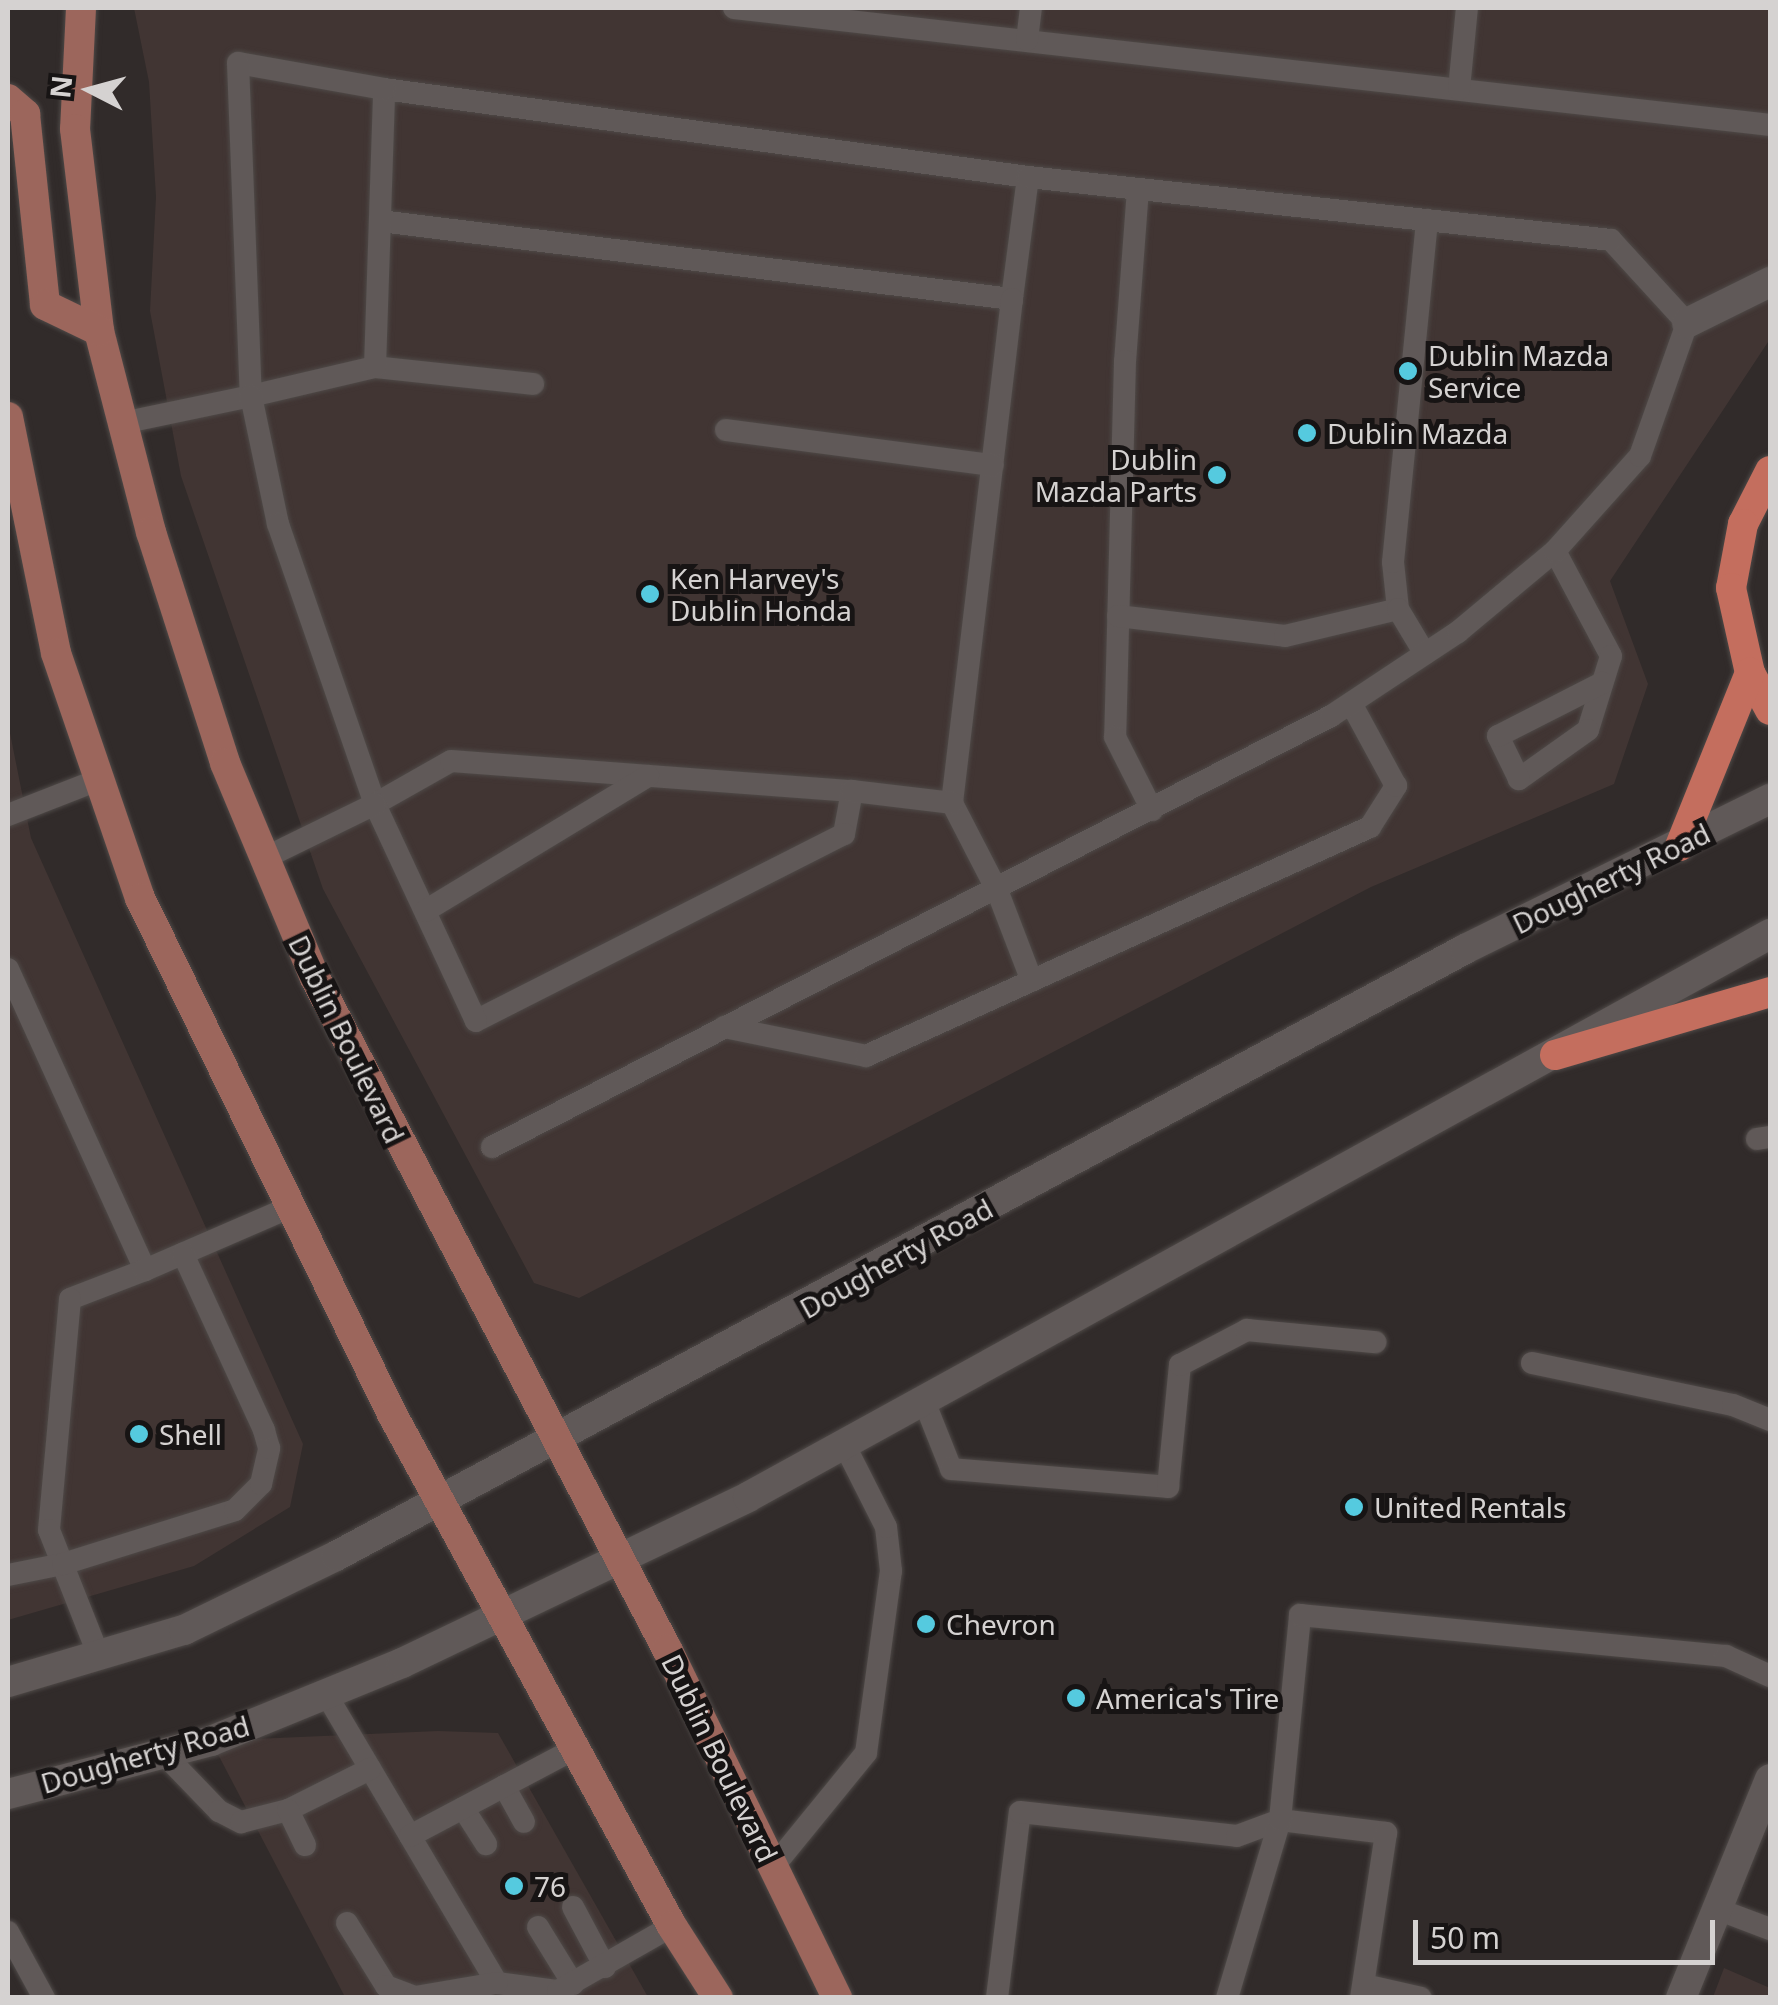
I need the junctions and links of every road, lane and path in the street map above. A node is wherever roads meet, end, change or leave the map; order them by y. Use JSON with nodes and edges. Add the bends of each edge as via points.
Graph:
{"nodes":[{"id":1,"x":80,"y":8,"type":"edge"},
{"id":2,"x":734,"y":8,"type":"edge"},
{"id":3,"x":1031,"y":8,"type":"edge"},
{"id":4,"x":1467,"y":8,"type":"edge"},
{"id":5,"x":921,"y":18,"type":"edge"},
{"id":6,"x":1027,"y":40,"type":"junction"},
{"id":7,"x":384,"y":89,"type":"junction"},
{"id":8,"x":1459,"y":89,"type":"junction"},
{"id":9,"x":8,"y":98,"type":"edge"},
{"id":10,"x":1770,"y":125,"type":"edge"},
{"id":11,"x":1028,"y":177,"type":"junction"},
{"id":12,"x":1138,"y":189,"type":"junction"},
{"id":13,"x":1428,"y":220,"type":"junction"},
{"id":14,"x":380,"y":222,"type":"junction"},
{"id":15,"x":1770,"y":282,"type":"edge"},
{"id":16,"x":1012,"y":299,"type":"junction"},
{"id":17,"x":1687,"y":323,"type":"junction"},
{"id":18,"x":99,"y":330,"type":"junction"},
{"id":19,"x":375,"y":367,"type":"junction"},
{"id":20,"x":533,"y":384,"type":"dead end"},
{"id":21,"x":250,"y":396,"type":"junction"},
{"id":22,"x":8,"y":417,"type":"edge"},
{"id":23,"x":122,"y":423,"type":"junction"},
{"id":24,"x":726,"y":430,"type":"dead end"},
{"id":25,"x":993,"y":464,"type":"junction"},
{"id":26,"x":1770,"y":471,"type":"edge"},
{"id":27,"x":1555,"y":551,"type":"junction"},
{"id":28,"x":1398,"y":609,"type":"junction"},
{"id":29,"x":1118,"y":616,"type":"junction"},
{"id":30,"x":1425,"y":654,"type":"junction"},
{"id":31,"x":1750,"y":673,"type":"junction"},
{"id":32,"x":1602,"y":683,"type":"junction"},
{"id":33,"x":1351,"y":703,"type":"junction"},
{"id":34,"x":1770,"y":710,"type":"edge"},
{"id":35,"x":648,"y":776,"type":"junction"},
{"id":36,"x":98,"y":780,"type":"junction"},
{"id":37,"x":852,"y":790,"type":"junction"},
{"id":38,"x":1770,"y":798,"type":"edge"},
{"id":39,"x":952,"y":803,"type":"junction"},
{"id":40,"x":375,"y":804,"type":"junction"},
{"id":41,"x":1152,"y":810,"type":"junction"},
{"id":42,"x":8,"y":815,"type":"edge"},
{"id":43,"x":1680,"y":846,"type":"junction"},
{"id":44,"x":264,"y":858,"type":"junction"},
{"id":45,"x":997,"y":890,"type":"junction"},
{"id":46,"x":425,"y":910,"type":"junction"},
{"id":47,"x":1770,"y":934,"type":"edge"},
{"id":48,"x":8,"y":969,"type":"edge"},
{"id":49,"x":1032,"y":981,"type":"junction"},
{"id":50,"x":1770,"y":992,"type":"edge"},
{"id":51,"x":724,"y":1027,"type":"junction"},
{"id":52,"x":1555,"y":1055,"type":"junction"},
{"id":53,"x":492,"y":1147,"type":"dead end"},
{"id":54,"x":288,"y":1208,"type":"junction"},
{"id":55,"x":182,"y":1254,"type":"junction"},
{"id":56,"x":145,"y":1270,"type":"junction"},
{"id":57,"x":1375,"y":1342,"type":"dead end"},
{"id":58,"x":1532,"y":1363,"type":"dead end"},
{"id":59,"x":924,"y":1401,"type":"junction"},
{"id":60,"x":1770,"y":1420,"type":"edge"},
{"id":61,"x":555,"y":1442,"type":"junction"},
{"id":62,"x":844,"y":1444,"type":"junction"},
{"id":63,"x":441,"y":1502,"type":"junction"},
{"id":64,"x":618,"y":1560,"type":"junction"},
{"id":65,"x":63,"y":1564,"type":"junction"},
{"id":66,"x":8,"y":1575,"type":"edge"},
{"id":67,"x":503,"y":1614,"type":"junction"},
{"id":68,"x":99,"y":1656,"type":"junction"},
{"id":69,"x":1770,"y":1676,"type":"edge"},
{"id":70,"x":8,"y":1682,"type":"edge"},
{"id":71,"x":326,"y":1694,"type":"junction"},
{"id":72,"x":576,"y":1748,"type":"junction"},
{"id":73,"x":163,"y":1753,"type":"junction"},
{"id":74,"x":370,"y":1768,"type":"junction"},
{"id":75,"x":1770,"y":1779,"type":"edge"},
{"id":76,"x":504,"y":1786,"type":"junction"},
{"id":77,"x":8,"y":1794,"type":"edge"},
{"id":78,"x":463,"y":1808,"type":"junction"},
{"id":79,"x":288,"y":1810,"type":"junction"},
{"id":80,"x":1280,"y":1820,"type":"junction"},
{"id":81,"x":524,"y":1822,"type":"dead end"},
{"id":82,"x":410,"y":1836,"type":"junction"},
{"id":83,"x":486,"y":1844,"type":"dead end"},
{"id":84,"x":305,"y":1845,"type":"dead end"},
{"id":85,"x":774,"y":1866,"type":"junction"},
{"id":86,"x":572,"y":1907,"type":"dead end"},
{"id":87,"x":1717,"y":1909,"type":"junction"},
{"id":88,"x":346,"y":1923,"type":"dead end"},
{"id":89,"x":672,"y":1926,"type":"junction"},
{"id":90,"x":538,"y":1928,"type":"dead end"},
{"id":91,"x":1770,"y":1930,"type":"edge"},
{"id":92,"x":8,"y":1932,"type":"edge"},
{"id":93,"x":605,"y":1966,"type":"junction"},
{"id":94,"x":497,"y":1982,"type":"junction"},
{"id":95,"x":564,"y":1991,"type":"edge"},
{"id":96,"x":1362,"y":1991,"type":"edge"},
{"id":97,"x":1683,"y":1997,"type":"edge"},
{"id":98,"x":44,"y":1998,"type":"edge"},
{"id":99,"x":718,"y":1998,"type":"edge"},
{"id":100,"x":837,"y":1998,"type":"edge"},
{"id":101,"x":997,"y":1998,"type":"edge"},
{"id":102,"x":1227,"y":1998,"type":"edge"},
{"id":103,"x":1422,"y":1998,"type":"edge"}],
"edges":[{"from":1,"to":18,"type":"main road","name":"Dublin Boulevard","via":[[75,130]]},
{"from":2,"to":5,"type":"lane"},
{"from":3,"to":6,"type":"lane"},
{"from":4,"to":8,"type":"lane"},
{"from":5,"to":6,"type":"lane"},
{"from":6,"to":8,"type":"lane"},
{"from":7,"to":11,"type":"lane"},
{"from":7,"to":14,"type":"lane"},
{"from":7,"to":21,"type":"lane","via":[[238,63]]},
{"from":8,"to":10,"type":"lane"},
{"from":9,"to":18,"type":"main road","via":[[25,114],[45,304]]},
{"from":11,"to":12,"type":"lane"},
{"from":11,"to":16,"type":"lane"},
{"from":12,"to":13,"type":"lane"},
{"from":12,"to":29,"type":"lane"},
{"from":13,"to":17,"type":"lane","via":[[1611,240]]},
{"from":13,"to":28,"type":"lane","via":[[1394,562]]},
{"from":14,"to":16,"type":"lane"},
{"from":14,"to":19,"type":"lane"},
{"from":15,"to":17,"type":"main road"},
{"from":16,"to":25,"type":"lane"},
{"from":17,"to":27,"type":"lane","via":[[1640,456]]},
{"from":18,"to":23,"type":"main road","name":"Dublin Boulevard"},
{"from":19,"to":20,"type":"lane"},
{"from":19,"to":21,"type":"lane"},
{"from":21,"to":23,"type":"lane"},
{"from":21,"to":40,"type":"lane","via":[[278,524]]},
{"from":22,"to":36,"type":"main road","via":[[56,653]]},
{"from":23,"to":44,"type":"main road","name":"Dublin Boulevard","via":[[225,763]]},
{"from":24,"to":25,"type":"lane"},
{"from":25,"to":39,"type":"lane"},
{"from":26,"to":31,"type":"highway","via":[[1743,524],[1731,588]]},
{"from":27,"to":30,"type":"lane"},
{"from":27,"to":32,"type":"lane","via":[[1610,656]]},
{"from":28,"to":29,"type":"lane","via":[[1285,636]]},
{"from":28,"to":30,"type":"lane"},
{"from":29,"to":41,"type":"lane","via":[[1115,737]]},
{"from":30,"to":33,"type":"lane"},
{"from":31,"to":34,"type":"highway"},
{"from":31,"to":43,"type":"highway"},
{"from":32,"to":32,"type":"lane","via":[[1588,730],[1519,779],[1498,736]]},
{"from":33,"to":41,"type":"lane"},
{"from":33,"to":49,"type":"lane","via":[[1396,786],[1370,828]]},
{"from":35,"to":37,"type":"lane"},
{"from":35,"to":40,"type":"lane","via":[[451,762]]},
{"from":35,"to":46,"type":"lane"},
{"from":36,"to":42,"type":"lane"},
{"from":36,"to":54,"type":"main road","via":[[140,898]]},
{"from":37,"to":39,"type":"lane"},
{"from":37,"to":46,"type":"lane","via":[[844,834],[476,1022]]},
{"from":38,"to":43,"type":"main road","name":"Dougherty Road"},
{"from":39,"to":45,"type":"lane"},
{"from":40,"to":44,"type":"lane"},
{"from":40,"to":46,"type":"lane"},
{"from":41,"to":45,"type":"lane"},
{"from":43,"to":61,"type":"main road","name":"Dougherty Road","via":[[1465,949]]},
{"from":44,"to":61,"type":"main road","name":"Dublin Boulevard","via":[[314,978]]},
{"from":45,"to":49,"type":"lane"},
{"from":45,"to":51,"type":"lane"},
{"from":47,"to":52,"type":"main road","name":"Dougherty Road"},
{"from":48,"to":56,"type":"lane"},
{"from":49,"to":51,"type":"lane","via":[[866,1056]]},
{"from":50,"to":52,"type":"highway"},
{"from":51,"to":53,"type":"lane"},
{"from":52,"to":59,"type":"main road","name":"Dougherty Road"},
{"from":54,"to":55,"type":"lane"},
{"from":54,"to":63,"type":"main road"},
{"from":55,"to":56,"type":"lane"},
{"from":55,"to":65,"type":"lane","via":[[264,1430],[262,1484],[235,1510]]},
{"from":56,"to":65,"type":"lane","via":[[70,1299],[49,1530]]},
{"from":57,"to":59,"type":"lane","via":[[1248,1330],[1180,1364],[1168,1487],[951,1470]]},
{"from":58,"to":60,"type":"lane","via":[[1732,1405]]},
{"from":59,"to":62,"type":"main road","name":"Dougherty Road"},
{"from":61,"to":63,"type":"main road","name":"Dougherty Road"},
{"from":61,"to":64,"type":"main road","name":"Dublin Boulevard"},
{"from":62,"to":64,"type":"main road","name":"Dougherty Road"},
{"from":62,"to":85,"type":"lane","via":[[886,1527],[891,1571],[866,1753]]},
{"from":63,"to":67,"type":"main road"},
{"from":63,"to":68,"type":"main road","name":"Dougherty Road","via":[[184,1630]]},
{"from":64,"to":67,"type":"main road","name":"Dougherty Road"},
{"from":64,"to":85,"type":"main road","name":"Dublin Boulevard"},
{"from":65,"to":66,"type":"lane"},
{"from":65,"to":68,"type":"lane"},
{"from":67,"to":71,"type":"main road","name":"Dougherty Road"},
{"from":67,"to":72,"type":"main road"},
{"from":68,"to":70,"type":"main road","name":"Dougherty Road"},
{"from":69,"to":80,"type":"lane","via":[[1726,1656],[1300,1615]]},
{"from":71,"to":73,"type":"main road","name":"Dougherty Road"},
{"from":71,"to":74,"type":"lane"},
{"from":72,"to":76,"type":"lane"},
{"from":72,"to":89,"type":"main road"},
{"from":73,"to":77,"type":"main road","name":"Dougherty Road"},
{"from":73,"to":79,"type":"lane","via":[[219,1812],[241,1822]]},
{"from":74,"to":79,"type":"lane"},
{"from":74,"to":82,"type":"lane"},
{"from":75,"to":87,"type":"main road"},
{"from":76,"to":78,"type":"lane"},
{"from":76,"to":81,"type":"lane"},
{"from":78,"to":82,"type":"lane"},
{"from":78,"to":83,"type":"lane"},
{"from":79,"to":84,"type":"lane"},
{"from":80,"to":96,"type":"lane","via":[[1386,1833]]},
{"from":80,"to":101,"type":"lane","via":[[1237,1836],[1020,1812]]},
{"from":80,"to":102,"type":"lane"},
{"from":82,"to":94,"type":"lane"},
{"from":85,"to":100,"type":"main road","name":"Dublin Boulevard"},
{"from":86,"to":93,"type":"lane"},
{"from":87,"to":91,"type":"lane"},
{"from":87,"to":97,"type":"main road"},
{"from":88,"to":94,"type":"lane","via":[[386,1986],[400,1992],[454,1994]]},
{"from":89,"to":93,"type":"lane"},
{"from":89,"to":99,"type":"main road"},
{"from":90,"to":95,"type":"lane"},
{"from":92,"to":98,"type":"lane"},
{"from":93,"to":95,"type":"lane"},
{"from":94,"to":95,"type":"lane"},
{"from":96,"to":103,"type":"lane"}]}
